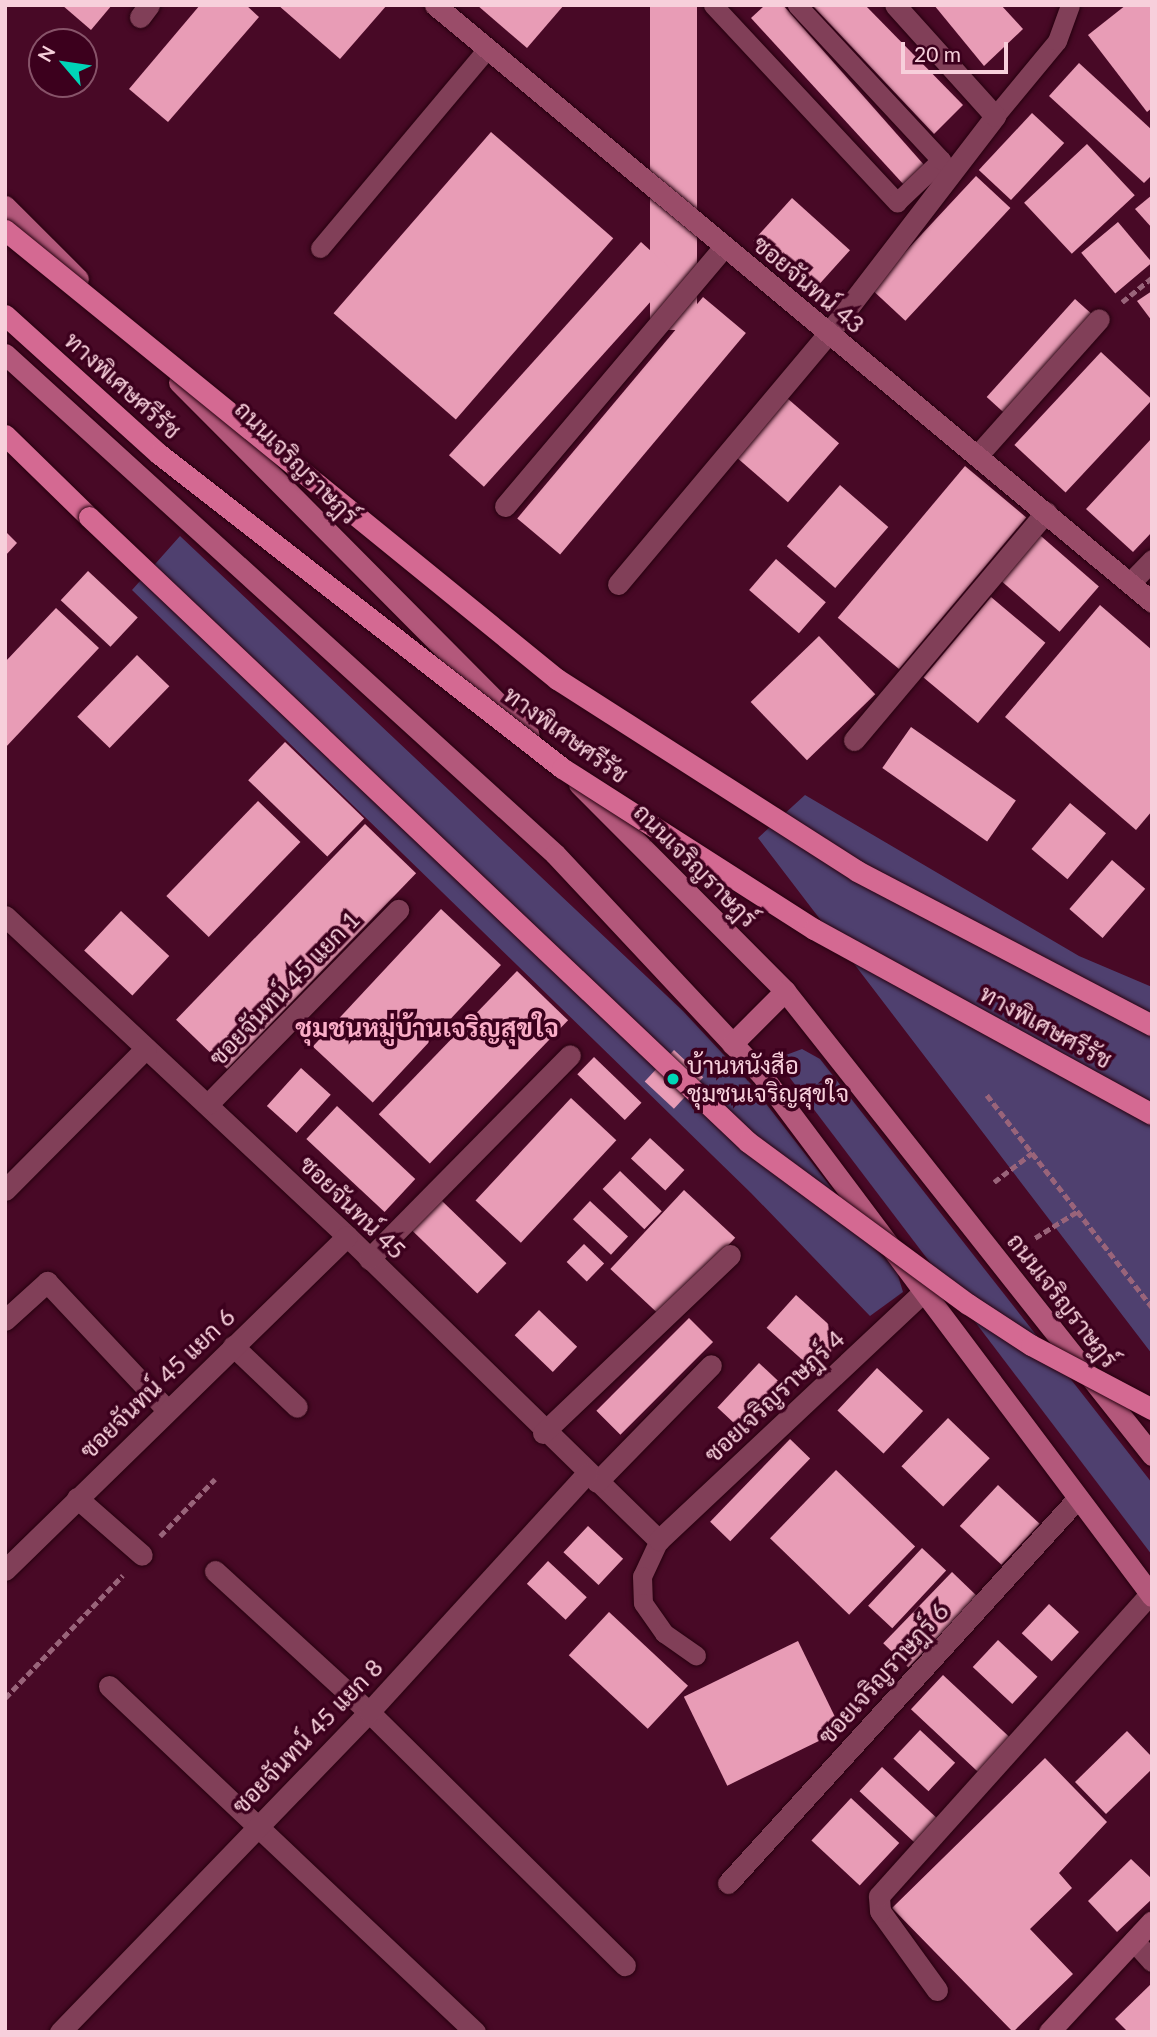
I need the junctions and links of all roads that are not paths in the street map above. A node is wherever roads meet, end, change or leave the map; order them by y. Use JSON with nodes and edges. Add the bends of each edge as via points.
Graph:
{"nodes":[{"id":1,"x":713,"y":5,"type":"edge"},
{"id":2,"x":797,"y":5,"type":"edge"},
{"id":3,"x":895,"y":5,"type":"edge"},
{"id":4,"x":1070,"y":5,"type":"edge"},
{"id":5,"x":438,"y":6,"type":"edge"},
{"id":6,"x":487,"y":49,"type":"junction"},
{"id":7,"x":995,"y":116,"type":"junction"},
{"id":8,"x":5,"y":206,"type":"edge"},
{"id":9,"x":5,"y":230,"type":"edge"},
{"id":10,"x":724,"y":247,"type":"junction"},
{"id":11,"x":320,"y":248,"type":"dead end"},
{"id":12,"x":5,"y":315,"type":"edge"},
{"id":13,"x":1099,"y":319,"type":"road end"},
{"id":14,"x":828,"y":334,"type":"junction"},
{"id":15,"x":5,"y":354,"type":"edge"},
{"id":16,"x":5,"y":435,"type":"edge"},
{"id":17,"x":977,"y":456,"type":"junction"},
{"id":18,"x":505,"y":506,"type":"dead end"},
{"id":19,"x":1046,"y":512,"type":"junction"},
{"id":20,"x":1152,"y":560,"type":"edge"},
{"id":21,"x":1130,"y":583,"type":"junction"},
{"id":22,"x":618,"y":584,"type":"dead end"},
{"id":23,"x":1152,"y":601,"type":"edge"},
{"id":24,"x":854,"y":740,"type":"dead end"},
{"id":25,"x":398,"y":910,"type":"dead end"},
{"id":26,"x":6,"y":919,"type":"edge"},
{"id":27,"x":785,"y":991,"type":"junction"},
{"id":28,"x":1152,"y":1025,"type":"edge"},
{"id":29,"x":732,"y":1044,"type":"junction"},
{"id":30,"x":146,"y":1048,"type":"junction"},
{"id":31,"x":570,"y":1055,"type":"dead end"},
{"id":32,"x":208,"y":1104,"type":"junction"},
{"id":33,"x":1152,"y":1114,"type":"edge"},
{"id":34,"x":5,"y":1190,"type":"edge"},
{"id":35,"x":347,"y":1236,"type":"junction"},
{"id":36,"x":730,"y":1255,"type":"dead end"},
{"id":37,"x":369,"y":1259,"type":"junction"},
{"id":38,"x":925,"y":1290,"type":"junction"},
{"id":39,"x":5,"y":1320,"type":"edge"},
{"id":40,"x":233,"y":1346,"type":"junction"},
{"id":41,"x":711,"y":1365,"type":"dead end"},
{"id":42,"x":297,"y":1407,"type":"dead end"},
{"id":43,"x":1152,"y":1409,"type":"edge"},
{"id":44,"x":167,"y":1410,"type":"junction"},
{"id":45,"x":543,"y":1433,"type":"junction"},
{"id":46,"x":1152,"y":1455,"type":"edge"},
{"id":47,"x":592,"y":1478,"type":"junction"},
{"id":48,"x":77,"y":1498,"type":"junction"},
{"id":49,"x":1078,"y":1498,"type":"junction"},
{"id":50,"x":659,"y":1540,"type":"junction"},
{"id":51,"x":142,"y":1555,"type":"road end"},
{"id":52,"x":5,"y":1570,"type":"edge"},
{"id":53,"x":215,"y":1571,"type":"dead end"},
{"id":54,"x":1151,"y":1595,"type":"edge"},
{"id":55,"x":696,"y":1655,"type":"dead end"},
{"id":56,"x":109,"y":1686,"type":"dead end"},
{"id":57,"x":369,"y":1712,"type":"junction"},
{"id":58,"x":257,"y":1826,"type":"junction"},
{"id":59,"x":728,"y":1883,"type":"dead end"},
{"id":60,"x":1152,"y":1921,"type":"edge"},
{"id":61,"x":1134,"y":1941,"type":"junction"},
{"id":62,"x":1152,"y":1961,"type":"edge"},
{"id":63,"x":625,"y":1965,"type":"dead end"},
{"id":64,"x":937,"y":1990,"type":"dead end"},
{"id":65,"x":60,"y":2032,"type":"edge"},
{"id":66,"x":475,"y":2032,"type":"edge"},
{"id":67,"x":1049,"y":2032,"type":"edge"}],
"edges":[{"from":1,"to":2,"type":"lane","via":[[897,202],[941,160]]},
{"from":3,"to":7,"type":"street"},
{"from":4,"to":7,"type":"lane","via":[[1057,41]]},
{"from":5,"to":6,"type":"street","name":"ซอยจันทน์ 43"},
{"from":6,"to":10,"type":"street","name":"ซอยจันทน์ 43"},
{"from":6,"to":11,"type":"lane"},
{"from":7,"to":14,"type":"street"},
{"from":8,"to":27,"type":"main road","name":"ถนนเจริญราษฎร์"},
{"from":9,"to":28,"type":"highway","name":"ทางพิเศษศรีรัช","bridge":true,"via":[[557,679],[857,871]]},
{"from":10,"to":14,"type":"street","name":"ซอยจันทน์ 43"},
{"from":10,"to":18,"type":"street"},
{"from":12,"to":33,"type":"highway","name":"ทางพิเศษศรีรัช","bridge":true,"via":[[159,454],[562,768],[814,929]]},
{"from":13,"to":17,"type":"street"},
{"from":14,"to":17,"type":"street","name":"ซอยจันทน์ 43"},
{"from":14,"to":22,"type":"street"},
{"from":15,"to":29,"type":"main road","via":[[555,854]]},
{"from":16,"to":43,"type":"highway","bridge":true,"via":[[748,1142],[968,1304],[1031,1345]]},
{"from":17,"to":19,"type":"street","name":"ซอยจันทน์ 43"},
{"from":19,"to":21,"type":"street","name":"ซอยจันทน์ 43"},
{"from":19,"to":24,"type":"street"},
{"from":20,"to":21,"type":"street"},
{"from":21,"to":23,"type":"street","name":"ซอยจันทน์ 43"},
{"from":25,"to":32,"type":"street","name":"ซอยจันทน์ 45 แยก 1"},
{"from":26,"to":30,"type":"street","name":"ซอยจันทน์ 45"},
{"from":27,"to":29,"type":"main road"},
{"from":27,"to":46,"type":"main road","name":"ถนนเจริญราษฎร์"},
{"from":29,"to":38,"type":"main road"},
{"from":30,"to":32,"type":"street","name":"ซอยจันทน์ 45"},
{"from":30,"to":34,"type":"street"},
{"from":31,"to":37,"type":"street"},
{"from":32,"to":35,"type":"street","name":"ซอยจันทน์ 45"},
{"from":35,"to":37,"type":"street","name":"ซอยจันทน์ 45"},
{"from":35,"to":40,"type":"street","name":"ซอยจันทน์ 45 แยก 6"},
{"from":36,"to":45,"type":"street"},
{"from":37,"to":45,"type":"street","name":"ซอยจันทน์ 45"},
{"from":38,"to":49,"type":"main road"},
{"from":38,"to":50,"type":"street","name":"ซอยเจริญราษฎร์ 4"},
{"from":39,"to":44,"type":"street","via":[[47,1282]]},
{"from":40,"to":42,"type":"street"},
{"from":40,"to":44,"type":"street","name":"ซอยจันทน์ 45 แยก 6"},
{"from":41,"to":47,"type":"street","name":"ซอยจันทน์ 45 แยก 8"},
{"from":44,"to":48,"type":"street","name":"ซอยจันทน์ 45 แยก 6"},
{"from":45,"to":47,"type":"street","name":"ซอยจันทน์ 45"},
{"from":47,"to":50,"type":"street","name":"ซอยจันทน์ 45"},
{"from":47,"to":57,"type":"street","name":"ซอยจันทน์ 45 แยก 8"},
{"from":48,"to":51,"type":"street"},
{"from":48,"to":52,"type":"street","name":"ซอยจันทน์ 45 แยก 6"},
{"from":49,"to":54,"type":"main road"},
{"from":49,"to":59,"type":"street","name":"ซอยเจริญราษฎร์ 6"},
{"from":50,"to":55,"type":"lane","via":[[642,1576],[643,1603],[664,1633]]},
{"from":53,"to":57,"type":"street"},
{"from":54,"to":64,"type":"street","via":[[879,1896],[880,1911]]},
{"from":56,"to":58,"type":"street"},
{"from":57,"to":58,"type":"street","name":"ซอยจันทน์ 45 แยก 8"},
{"from":57,"to":63,"type":"street"},
{"from":58,"to":65,"type":"street","name":"ซอยจันทน์ 45 แยก 8"},
{"from":58,"to":66,"type":"street"},
{"from":60,"to":61,"type":"street"},
{"from":61,"to":62,"type":"street"},
{"from":61,"to":67,"type":"street"}]}
